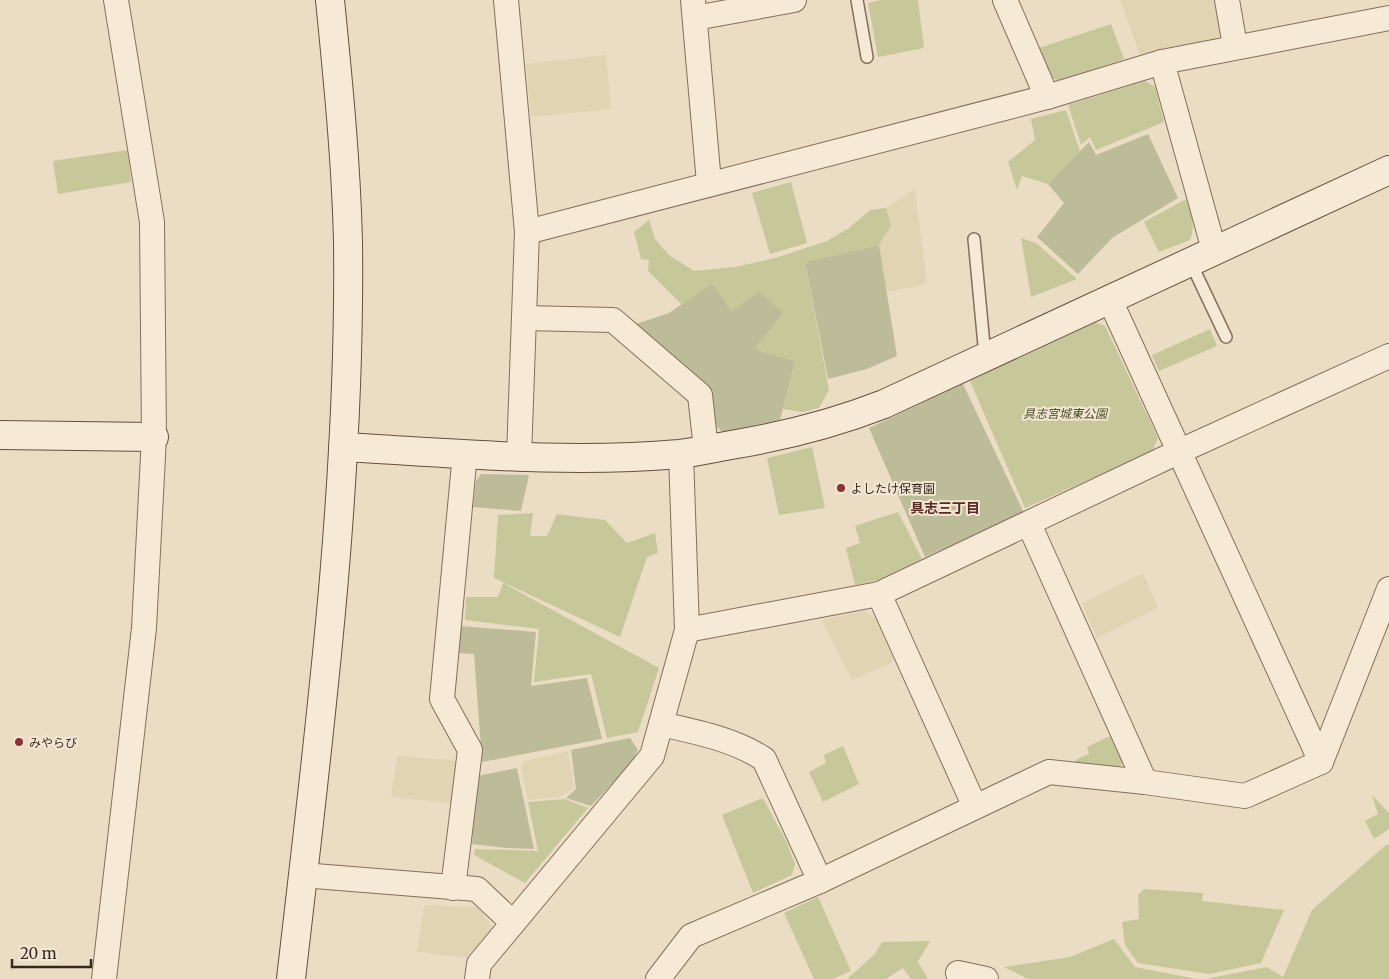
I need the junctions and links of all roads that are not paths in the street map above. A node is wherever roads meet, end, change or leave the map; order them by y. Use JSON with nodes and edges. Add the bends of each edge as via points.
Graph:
{"nodes":[{"id":1,"x":116,"y":0,"type":"edge"},
{"id":2,"x":330,"y":0,"type":"edge"},
{"id":3,"x":506,"y":0,"type":"edge"},
{"id":4,"x":794,"y":0,"type":"edge"},
{"id":5,"x":857,"y":0,"type":"edge"},
{"id":6,"x":1006,"y":0,"type":"edge"},
{"id":7,"x":1227,"y":0,"type":"edge"},
{"id":8,"x":694,"y":9,"type":"edge"},
{"id":9,"x":1389,"y":18,"type":"edge"},
{"id":10,"x":1235,"y":46,"type":"junction"},
{"id":11,"x":867,"y":57,"type":"dead end"},
{"id":12,"x":1162,"y":62,"type":"junction"},
{"id":13,"x":1047,"y":97,"type":"junction"},
{"id":14,"x":1389,"y":170,"type":"edge"},
{"id":15,"x":709,"y":183,"type":"junction"},
{"id":16,"x":527,"y":232,"type":"junction"},
{"id":17,"x":974,"y":239,"type":"dead end"},
{"id":18,"x":1202,"y":256,"type":"junction"},
{"id":19,"x":1110,"y":300,"type":"junction"},
{"id":20,"x":524,"y":318,"type":"junction"},
{"id":21,"x":1226,"y":337,"type":"dead end"},
{"id":22,"x":1389,"y":356,"type":"edge"},
{"id":23,"x":985,"y":358,"type":"junction"},
{"id":24,"x":0,"y":435,"type":"edge"},
{"id":25,"x":154,"y":437,"type":"junction"},
{"id":26,"x":343,"y":447,"type":"junction"},
{"id":27,"x":694,"y":452,"type":"junction"},
{"id":28,"x":1178,"y":452,"type":"junction"},
{"id":29,"x":464,"y":454,"type":"junction"},
{"id":30,"x":519,"y":457,"type":"junction"},
{"id":31,"x":1028,"y":524,"type":"junction"},
{"id":32,"x":1389,"y":590,"type":"edge"},
{"id":33,"x":879,"y":594,"type":"junction"},
{"id":34,"x":687,"y":630,"type":"junction"},
{"id":35,"x":661,"y":724,"type":"junction"},
{"id":36,"x":1321,"y":762,"type":"junction"},
{"id":37,"x":1146,"y":782,"type":"junction"},
{"id":38,"x":975,"y":808,"type":"junction"},
{"id":39,"x":302,"y":875,"type":"junction"},
{"id":40,"x":820,"y":881,"type":"junction"},
{"id":41,"x":453,"y":888,"type":"junction"},
{"id":42,"x":514,"y":923,"type":"junction"},
{"id":43,"x":958,"y":973,"type":"dead end"},
{"id":44,"x":104,"y":979,"type":"edge"},
{"id":45,"x":290,"y":979,"type":"edge"},
{"id":46,"x":478,"y":979,"type":"edge"},
{"id":47,"x":658,"y":979,"type":"edge"},
{"id":48,"x":986,"y":979,"type":"edge"}],
"edges":[{"from":1,"to":25,"type":"street","via":[[152,222]]},
{"from":2,"to":26,"type":"street","via":[[341,105],[348,241]]},
{"from":3,"to":16,"type":"street"},
{"from":4,"to":8,"type":"street"},
{"from":5,"to":11,"type":"lane"},
{"from":6,"to":13,"type":"street"},
{"from":7,"to":10,"type":"street"},
{"from":8,"to":15,"type":"street"},
{"from":9,"to":10,"type":"street"},
{"from":10,"to":12,"type":"street"},
{"from":12,"to":13,"type":"street"},
{"from":12,"to":18,"type":"street"},
{"from":13,"to":15,"type":"street"},
{"from":14,"to":18,"type":"street"},
{"from":15,"to":16,"type":"street"},
{"from":16,"to":20,"type":"street"},
{"from":17,"to":23,"type":"lane"},
{"from":18,"to":19,"type":"street"},
{"from":18,"to":21,"type":"lane"},
{"from":19,"to":23,"type":"street"},
{"from":19,"to":28,"type":"street"},
{"from":20,"to":27,"type":"street","via":[[614,320],[700,395]]},
{"from":20,"to":30,"type":"street"},
{"from":22,"to":28,"type":"street"},
{"from":23,"to":27,"type":"street","via":[[835,423]]},
{"from":24,"to":25,"type":"street"},
{"from":25,"to":44,"type":"street","via":[[144,628]]},
{"from":26,"to":29,"type":"street"},
{"from":26,"to":39,"type":"street","via":[[332,614]]},
{"from":27,"to":30,"type":"street","via":[[603,458]]},
{"from":27,"to":34,"type":"street"},
{"from":28,"to":31,"type":"street"},
{"from":28,"to":36,"type":"street"},
{"from":29,"to":30,"type":"street"},
{"from":29,"to":41,"type":"street","via":[[442,699],[470,750]]},
{"from":31,"to":33,"type":"street"},
{"from":31,"to":37,"type":"street"},
{"from":32,"to":36,"type":"street"},
{"from":33,"to":34,"type":"street"},
{"from":33,"to":38,"type":"street"},
{"from":34,"to":35,"type":"street"},
{"from":35,"to":40,"type":"street","via":[[746,747],[764,759]]},
{"from":35,"to":42,"type":"street","via":[[652,756]]},
{"from":36,"to":37,"type":"street","via":[[1245,796]]},
{"from":37,"to":38,"type":"street","via":[[1049,772]]},
{"from":38,"to":40,"type":"street"},
{"from":39,"to":41,"type":"street"},
{"from":39,"to":45,"type":"street"},
{"from":40,"to":47,"type":"street","via":[[691,936]]},
{"from":41,"to":42,"type":"street","via":[[478,889]]},
{"from":42,"to":46,"type":"street","via":[[479,964]]},
{"from":43,"to":48,"type":"street"}]}
